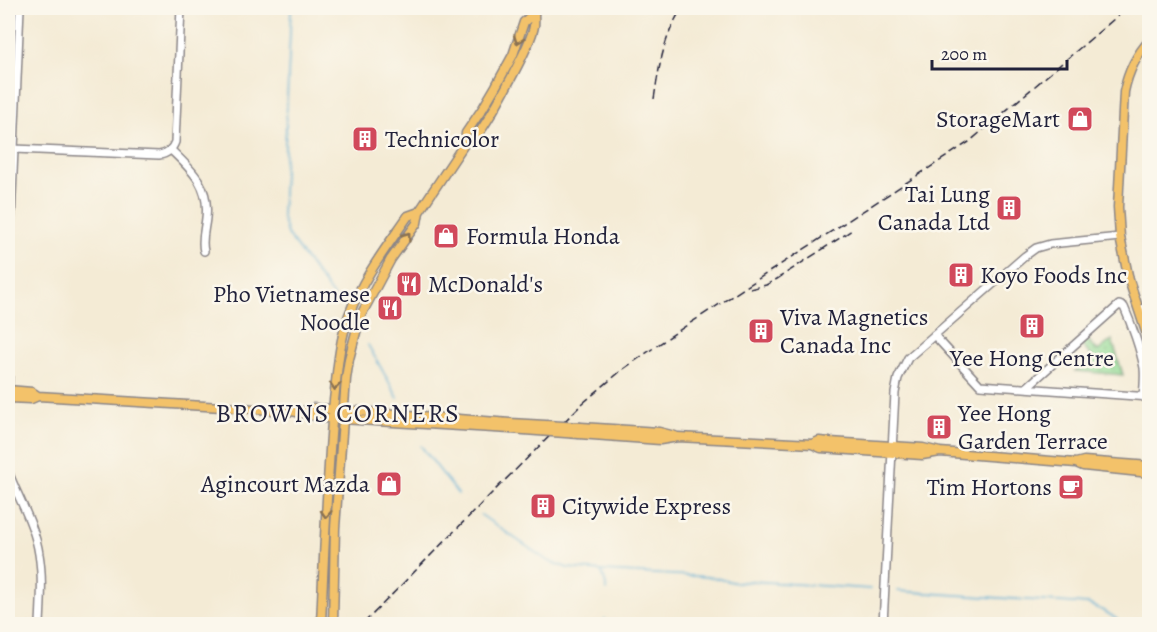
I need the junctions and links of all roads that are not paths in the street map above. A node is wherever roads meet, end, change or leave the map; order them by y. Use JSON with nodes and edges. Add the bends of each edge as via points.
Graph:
{"nodes":[{"id":1,"x":20,"y":8,"type":"edge"},
{"id":2,"x":181,"y":8,"type":"edge"},
{"id":3,"x":534,"y":10,"type":"edge"},
{"id":4,"x":1149,"y":40,"type":"edge"},
{"id":5,"x":11,"y":117,"type":"edge"},
{"id":6,"x":14,"y":149,"type":"junction"},
{"id":7,"x":171,"y":150,"type":"junction"},
{"id":8,"x":419,"y":212,"type":"junction"},
{"id":9,"x":1120,"y":237,"type":"junction"},
{"id":10,"x":204,"y":251,"type":"dead end"},
{"id":11,"x":8,"y":291,"type":"edge"},
{"id":12,"x":1149,"y":306,"type":"edge"},
{"id":13,"x":1138,"y":310,"type":"junction"},
{"id":14,"x":933,"y":335,"type":"junction"},
{"id":15,"x":1149,"y":344,"type":"edge"},
{"id":16,"x":8,"y":364,"type":"edge"},
{"id":17,"x":1026,"y":388,"type":"junction"},
{"id":18,"x":8,"y":390,"type":"edge"},
{"id":19,"x":38,"y":396,"type":"junction"},
{"id":20,"x":1146,"y":397,"type":"edge"},
{"id":21,"x":8,"y":398,"type":"edge"},
{"id":22,"x":333,"y":414,"type":"junction"},
{"id":23,"x":344,"y":414,"type":"junction"},
{"id":24,"x":892,"y":450,"type":"junction"},
{"id":25,"x":1076,"y":463,"type":"junction"},
{"id":26,"x":1149,"y":466,"type":"edge"},
{"id":27,"x":8,"y":471,"type":"edge"},
{"id":28,"x":1149,"y":473,"type":"edge"},
{"id":29,"x":40,"y":624,"type":"edge"},
{"id":30,"x":321,"y":624,"type":"edge"},
{"id":31,"x":333,"y":624,"type":"edge"},
{"id":32,"x":883,"y":624,"type":"edge"}],
"edges":[{"from":1,"to":5,"type":"street"},
{"from":2,"to":7,"type":"street","via":[[175,142]]},
{"from":3,"to":8,"type":"main road","via":[[535,26],[491,113],[473,139],[465,143]]},
{"from":4,"to":9,"type":"main road","via":[[1132,65],[1125,92],[1118,207]]},
{"from":5,"to":6,"type":"street"},
{"from":6,"to":7,"type":"street","via":[[159,155]]},
{"from":6,"to":11,"type":"street"},
{"from":7,"to":10,"type":"street","via":[[196,175],[203,191],[207,210]]},
{"from":8,"to":22,"type":"main road","one_way":true,"via":[[408,216],[402,224],[362,285],[350,313],[342,336]]},
{"from":23,"to":8,"type":"main road","one_way":true,"via":[[349,359],[360,317],[391,258],[417,223]]},
{"from":9,"to":13,"type":"main road"},
{"from":9,"to":14,"type":"street","via":[[1057,242],[1036,248]]},
{"from":12,"to":13,"type":"street"},
{"from":13,"to":15,"type":"main road"},
{"from":14,"to":17,"type":"street","via":[[980,385]]},
{"from":14,"to":24,"type":"street","via":[[908,358],[898,378]]},
{"from":16,"to":18,"type":"street"},
{"from":17,"to":20,"type":"street"},
{"from":17,"to":20,"type":"street","via":[[1119,305],[1128,316],[1144,367]]},
{"from":18,"to":19,"type":"main road"},
{"from":18,"to":21,"type":"street"},
{"from":19,"to":21,"type":"main road"},
{"from":19,"to":22,"type":"main road","via":[[301,412],[313,408]]},
{"from":22,"to":23,"type":"main road"},
{"from":22,"to":30,"type":"main road","one_way":true},
{"from":23,"to":24,"type":"main road","bridge":true,"via":[[580,430],[660,440],[678,437]]},
{"from":23,"to":31,"type":"main road","via":[[335,528]]},
{"from":24,"to":25,"type":"main road"},
{"from":24,"to":32,"type":"street"},
{"from":25,"to":26,"type":"main road","via":[[1084,460]]},
{"from":25,"to":28,"type":"main road"},
{"from":27,"to":29,"type":"street","via":[[39,552]]}]}
